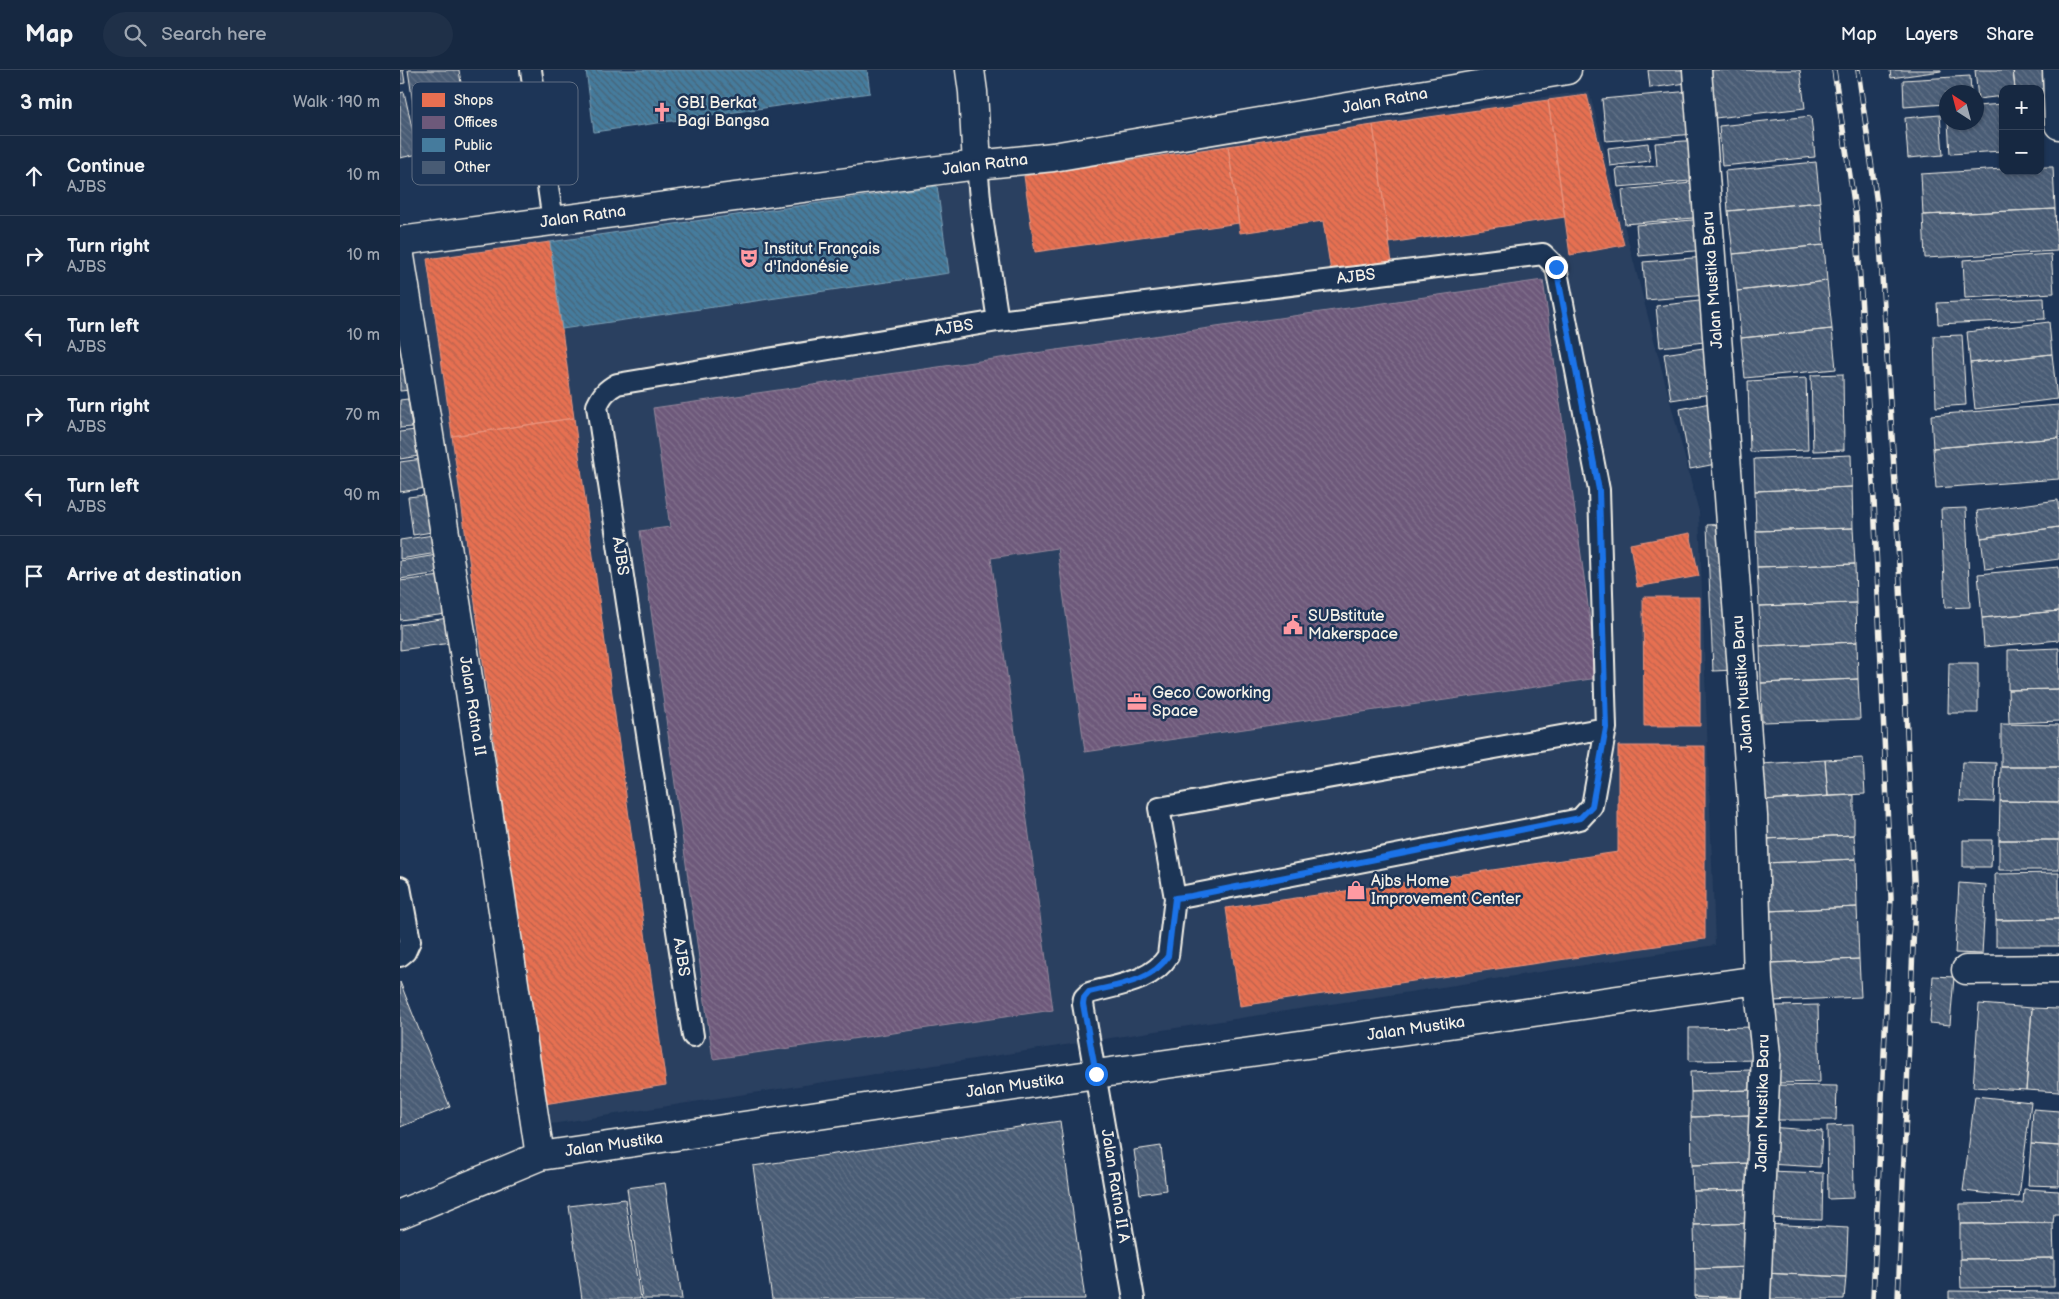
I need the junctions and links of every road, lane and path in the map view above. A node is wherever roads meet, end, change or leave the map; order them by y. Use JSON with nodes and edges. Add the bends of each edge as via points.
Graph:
{"nodes":[{"id":1,"x":970,"y":70,"type":"edge"},
{"id":2,"x":1567,"y":70,"type":"edge"},
{"id":3,"x":1697,"y":70,"type":"edge"},
{"id":4,"x":2057,"y":70,"type":"edge"},
{"id":5,"x":2059,"y":125,"type":"edge"},
{"id":6,"x":977,"y":165,"type":"junction"},
{"id":7,"x":547,"y":185,"type":"edge"},
{"id":8,"x":552,"y":221,"type":"junction"},
{"id":9,"x":400,"y":241,"type":"edge"},
{"id":10,"x":400,"y":256,"type":"edge"},
{"id":11,"x":998,"y":321,"type":"junction"},
{"id":12,"x":1606,"y":728,"type":"junction"},
{"id":13,"x":400,"y":888,"type":"edge"},
{"id":14,"x":1175,"y":898,"type":"junction"},
{"id":15,"x":400,"y":956,"type":"edge"},
{"id":16,"x":2059,"y":969,"type":"edge"},
{"id":17,"x":1966,"y":970,"type":"dead end"},
{"id":18,"x":1758,"y":980,"type":"junction"},
{"id":19,"x":692,"y":1036,"type":"dead end"},
{"id":20,"x":1096,"y":1074,"type":"junction"},
{"id":21,"x":540,"y":1156,"type":"junction"},
{"id":22,"x":400,"y":1214,"type":"edge"},
{"id":23,"x":1134,"y":1299,"type":"edge"},
{"id":24,"x":1756,"y":1299,"type":"edge"}],
"edges":[{"from":1,"to":6,"type":"main road"},
{"from":2,"to":6,"type":"main road","name":"Jalan Ratna","via":[[1053,156]]},
{"from":3,"to":18,"type":"main road","name":"Jalan Mustika Baru","via":[[1753,816]]},
{"from":4,"to":5,"type":"main road"},
{"from":6,"to":8,"type":"main road","name":"Jalan Ratna"},
{"from":6,"to":11,"type":"lane"},
{"from":7,"to":8,"type":"lane"},
{"from":8,"to":9,"type":"main road","name":"Jalan Ratna"},
{"from":10,"to":21,"type":"main road","name":"Jalan Ratna II"},
{"from":11,"to":12,"type":"lane","name":"AJBS","via":[[1543,254],[1556,267],[1599,490]]},
{"from":11,"to":19,"type":"lane","name":"AJBS","via":[[617,384],[601,396],[597,406]]},
{"from":12,"to":14,"type":"lane","name":"AJBS","via":[[1592,806],[1580,818]]},
{"from":12,"to":14,"type":"lane","via":[[1159,808]]},
{"from":13,"to":15,"type":"lane","via":[[410,941]]},
{"from":14,"to":20,"type":"lane","via":[[1168,956],[1163,964],[1148,976],[1089,992],[1084,998]]},
{"from":16,"to":17,"type":"main road"},
{"from":18,"to":20,"type":"main road","name":"Jalan Mustika"},
{"from":18,"to":24,"type":"main road","name":"Jalan Mustika Baru","via":[[1766,1055]]},
{"from":20,"to":21,"type":"main road","name":"Jalan Mustika"},
{"from":20,"to":23,"type":"lane","name":"Jalan Ratna II A"},
{"from":21,"to":22,"type":"main road","name":"Jalan Mustika"}]}
